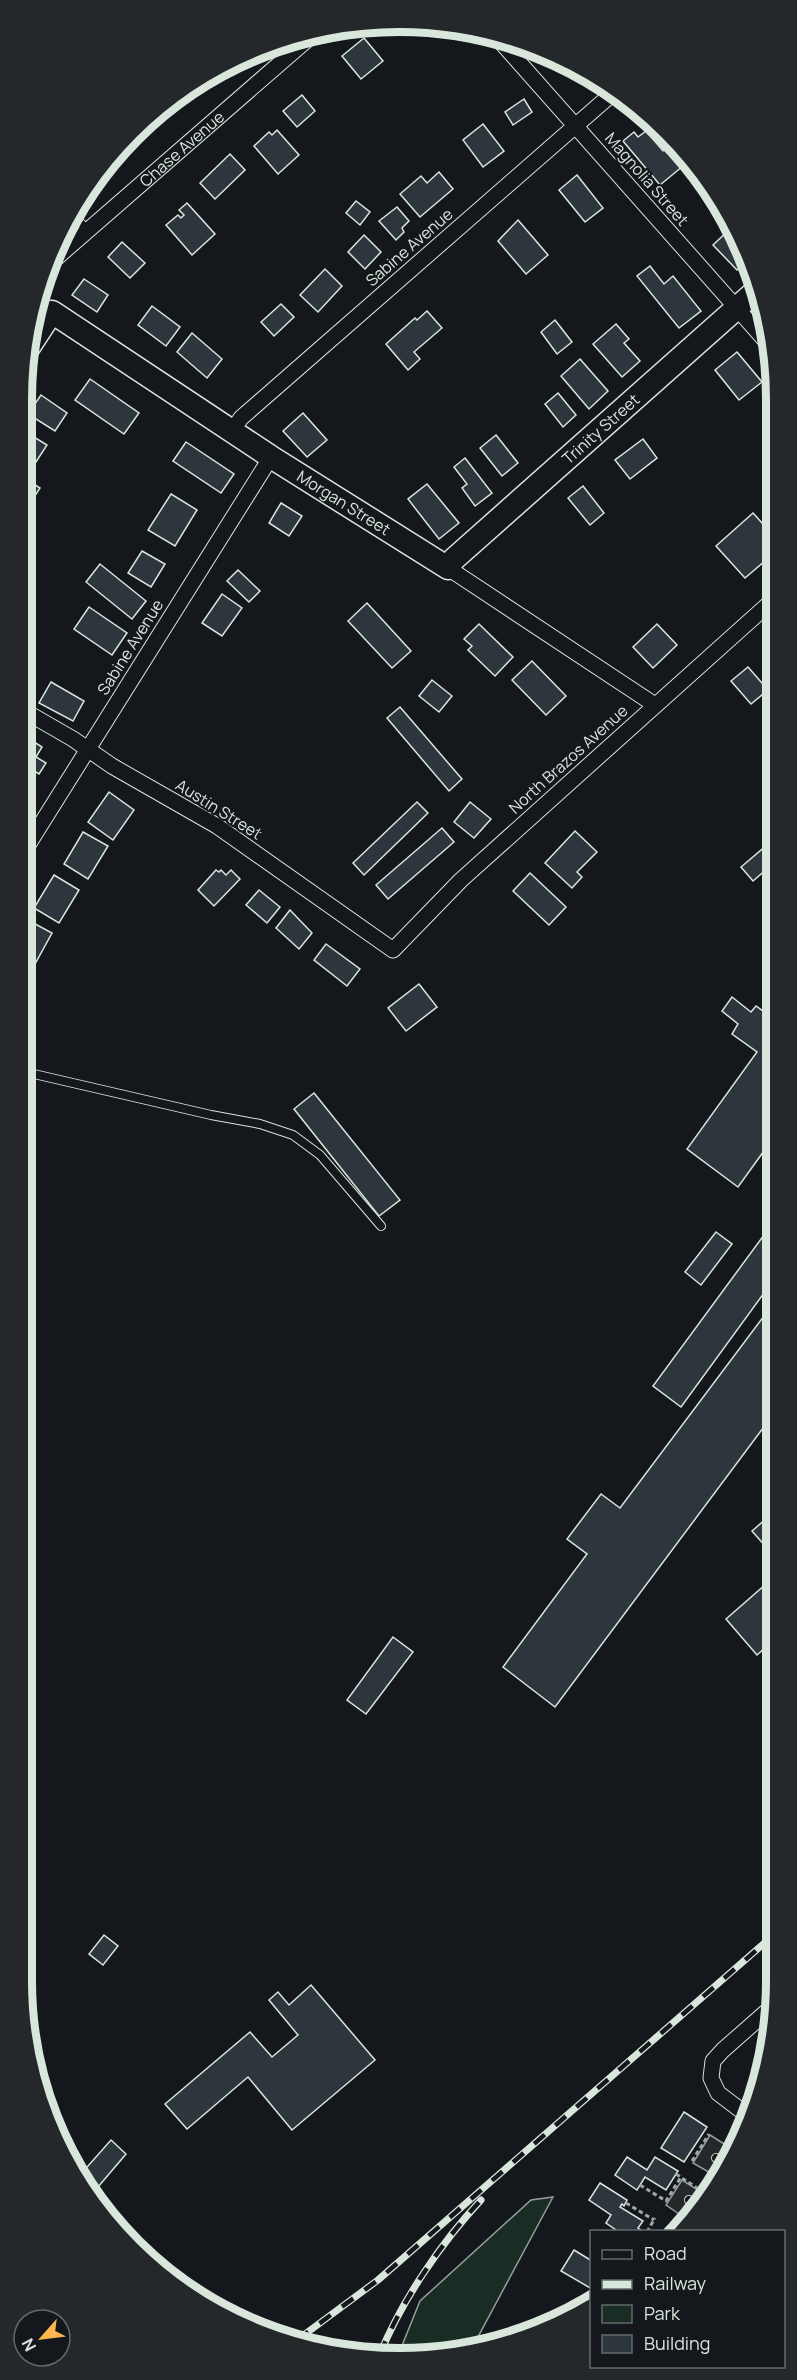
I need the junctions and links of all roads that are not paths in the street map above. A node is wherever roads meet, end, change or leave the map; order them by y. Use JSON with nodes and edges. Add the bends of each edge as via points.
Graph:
{"nodes":[{"id":1,"x":301,"y":45,"type":"edge"},
{"id":2,"x":507,"y":48,"type":"edge"},
{"id":3,"x":608,"y":97,"type":"edge"},
{"id":4,"x":576,"y":125,"type":"junction"},
{"id":5,"x":63,"y":250,"type":"edge"},
{"id":6,"x":750,"y":296,"type":"edge"},
{"id":7,"x":44,"y":305,"type":"edge"},
{"id":8,"x":736,"y":308,"type":"junction"},
{"id":9,"x":759,"y":334,"type":"edge"},
{"id":10,"x":232,"y":431,"type":"junction"},
{"id":11,"x":271,"y":457,"type":"junction"},
{"id":12,"x":448,"y":568,"type":"junction"},
{"id":13,"x":766,"y":606,"type":"edge"},
{"id":14,"x":655,"y":705,"type":"junction"},
{"id":15,"x":32,"y":715,"type":"edge"},
{"id":16,"x":87,"y":750,"type":"junction"},
{"id":17,"x":32,"y":838,"type":"edge"},
{"id":18,"x":393,"y":950,"type":"joint"},
{"id":19,"x":32,"y":1074,"type":"edge"},
{"id":20,"x":381,"y":1226,"type":"dead end"},
{"id":21,"x":764,"y":2014,"type":"edge"},
{"id":22,"x":742,"y":2111,"type":"edge"},
{"id":23,"x":716,"y":2157,"type":"dead end"},
{"id":24,"x":719,"y":2159,"type":"edge"},
{"id":25,"x":689,"y":2200,"type":"dead end"},
{"id":26,"x":692,"y":2202,"type":"edge"}],
"edges":[{"from":1,"to":5,"type":"street","name":"Chase Avenue","via":[[83,226]]},
{"from":2,"to":4,"type":"street","name":"Magnolia Street"},
{"from":3,"to":4,"type":"street","name":"Sabine Avenue"},
{"from":4,"to":8,"type":"street","name":"Magnolia Street"},
{"from":4,"to":10,"type":"street","name":"Sabine Avenue","via":[[241,418]]},
{"from":6,"to":8,"type":"street","name":"Trinity Street"},
{"from":7,"to":10,"type":"street","name":"Morgan Street"},
{"from":8,"to":9,"type":"street","name":"Magnolia Street"},
{"from":8,"to":12,"type":"street","name":"Trinity Street"},
{"from":10,"to":11,"type":"street","name":"Morgan Street"},
{"from":11,"to":12,"type":"street","name":"Morgan Street"},
{"from":11,"to":16,"type":"street","name":"Sabine Avenue"},
{"from":12,"to":14,"type":"street","name":"Morgan Street"},
{"from":13,"to":14,"type":"street","name":"North Brazos Avenue"},
{"from":14,"to":18,"type":"street","name":"North Brazos Avenue","via":[[461,880]]},
{"from":15,"to":16,"type":"street","name":"Austin Street"},
{"from":16,"to":17,"type":"street","name":"Sabine Avenue"},
{"from":16,"to":18,"type":"street","name":"Austin Street","via":[[217,826]]},
{"from":19,"to":20,"type":"lane","via":[[260,1124],[293,1135],[320,1155]]},
{"from":21,"to":22,"type":"street","via":[[713,2061],[711,2078],[718,2093]]},
{"from":23,"to":24,"type":"lane"},
{"from":25,"to":26,"type":"lane"}]}
